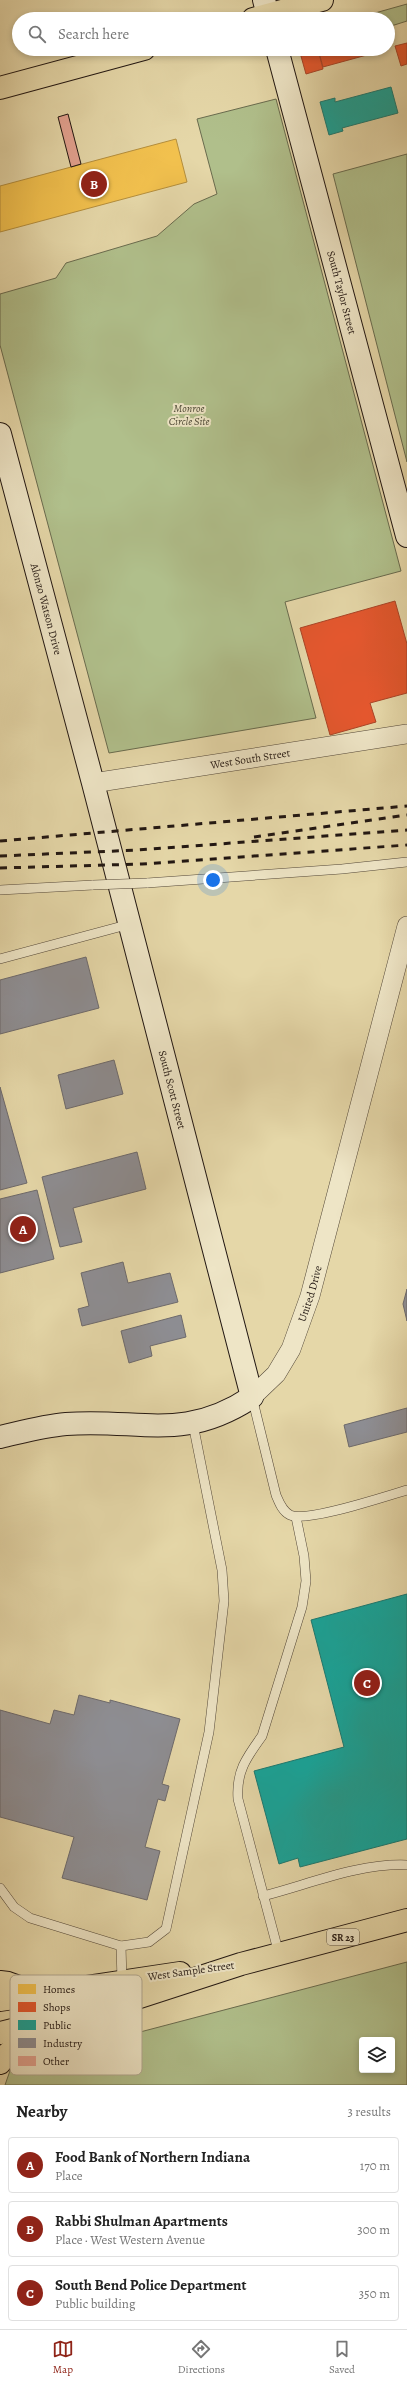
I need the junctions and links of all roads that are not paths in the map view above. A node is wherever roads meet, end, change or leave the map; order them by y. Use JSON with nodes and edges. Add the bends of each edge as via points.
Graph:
{"nodes":[{"id":1,"x":322,"y":0,"type":"edge"},
{"id":2,"x":268,"y":12,"type":"edge"},
{"id":3,"x":118,"y":56,"type":"edge"},
{"id":4,"x":279,"y":56,"type":"edge"},
{"id":5,"x":0,"y":88,"type":"edge"},
{"id":6,"x":0,"y":434,"type":"edge"},
{"id":7,"x":407,"y":536,"type":"edge"},
{"id":8,"x":407,"y":734,"type":"edge"},
{"id":9,"x":93,"y":783,"type":"junction"},
{"id":10,"x":407,"y":862,"type":"edge"},
{"id":11,"x":0,"y":890,"type":"edge"},
{"id":12,"x":130,"y":924,"type":"junction"},
{"id":13,"x":407,"y":926,"type":"edge"},
{"id":14,"x":0,"y":959,"type":"edge"},
{"id":15,"x":252,"y":1397,"type":"junction"},
{"id":16,"x":193,"y":1424,"type":"junction"},
{"id":17,"x":0,"y":1437,"type":"edge"},
{"id":18,"x":407,"y":1490,"type":"edge"},
{"id":19,"x":296,"y":1517,"type":"junction"},
{"id":20,"x":407,"y":1865,"type":"edge"},
{"id":21,"x":0,"y":1888,"type":"edge"},
{"id":22,"x":263,"y":1896,"type":"junction"},
{"id":23,"x":407,"y":1920,"type":"edge"},
{"id":24,"x":121,"y":1946,"type":"junction"},
{"id":25,"x":279,"y":1954,"type":"junction"},
{"id":26,"x":241,"y":1964,"type":"junction"},
{"id":27,"x":122,"y":1975,"type":"edge"},
{"id":28,"x":142,"y":1978,"type":"edge"},
{"id":29,"x":0,"y":1982,"type":"edge"},
{"id":30,"x":10,"y":1984,"type":"edge"},
{"id":31,"x":142,"y":1996,"type":"edge"},
{"id":32,"x":10,"y":1998,"type":"edge"},
{"id":33,"x":0,"y":2000,"type":"edge"},
{"id":34,"x":10,"y":2030,"type":"edge"},
{"id":35,"x":0,"y":2033,"type":"edge"},
{"id":36,"x":10,"y":2052,"type":"edge"},
{"id":37,"x":0,"y":2063,"type":"edge"}],
"edges":[{"from":1,"to":2,"type":"main road"},
{"from":3,"to":5,"type":"main road"},
{"from":4,"to":7,"type":"street","name":"South Taylor Street"},
{"from":6,"to":9,"type":"street","name":"Alonzo Watson Drive"},
{"from":8,"to":9,"type":"street","name":"West South Street"},
{"from":9,"to":12,"type":"street","name":"South Scott Street"},
{"from":10,"to":11,"type":"lane","bridge":true,"via":[[147,883]]},
{"from":12,"to":14,"type":"lane"},
{"from":12,"to":15,"type":"street","name":"South Scott Street"},
{"from":13,"to":15,"type":"street","name":"United Drive","via":[[310,1296],[291,1349],[276,1374]]},
{"from":15,"to":16,"type":"street","name":"United Drive","via":[[231,1411]]},
{"from":15,"to":19,"type":"lane","via":[[281,1507],[289,1515]]},
{"from":16,"to":17,"type":"street","name":"United Drive","via":[[67,1424]]},
{"from":16,"to":24,"type":"lane","via":[[222,1570],[224,1601],[209,1732],[166,1929],[149,1942]]},
{"from":18,"to":19,"type":"lane","via":[[316,1515]]},
{"from":19,"to":22,"type":"lane","via":[[306,1581],[302,1607],[262,1736],[249,1754],[237,1782],[238,1799]]},
{"from":20,"to":22,"type":"lane","via":[[385,1864],[361,1869]]},
{"from":21,"to":24,"type":"lane","via":[[14,1907],[30,1918]]},
{"from":22,"to":25,"type":"lane"},
{"from":23,"to":25,"type":"main road","name":"West Sample Street","number":"SR 23"},
{"from":24,"to":27,"type":"lane"},
{"from":25,"to":26,"type":"main road","name":"West Sample Street","number":"SR 23"},
{"from":26,"to":28,"type":"main road","name":"West Sample Street","number":"SR 23"},
{"from":26,"to":31,"type":"main road","name":"West Sample Street","number":"SR 23"},
{"from":29,"to":30,"type":"main road"},
{"from":32,"to":33,"type":"main road","name":"West Sample Street","number":"SR 23"},
{"from":34,"to":35,"type":"main road","name":"West Sample Street"},
{"from":36,"to":37,"type":"main road","number":"SR 23"}]}
